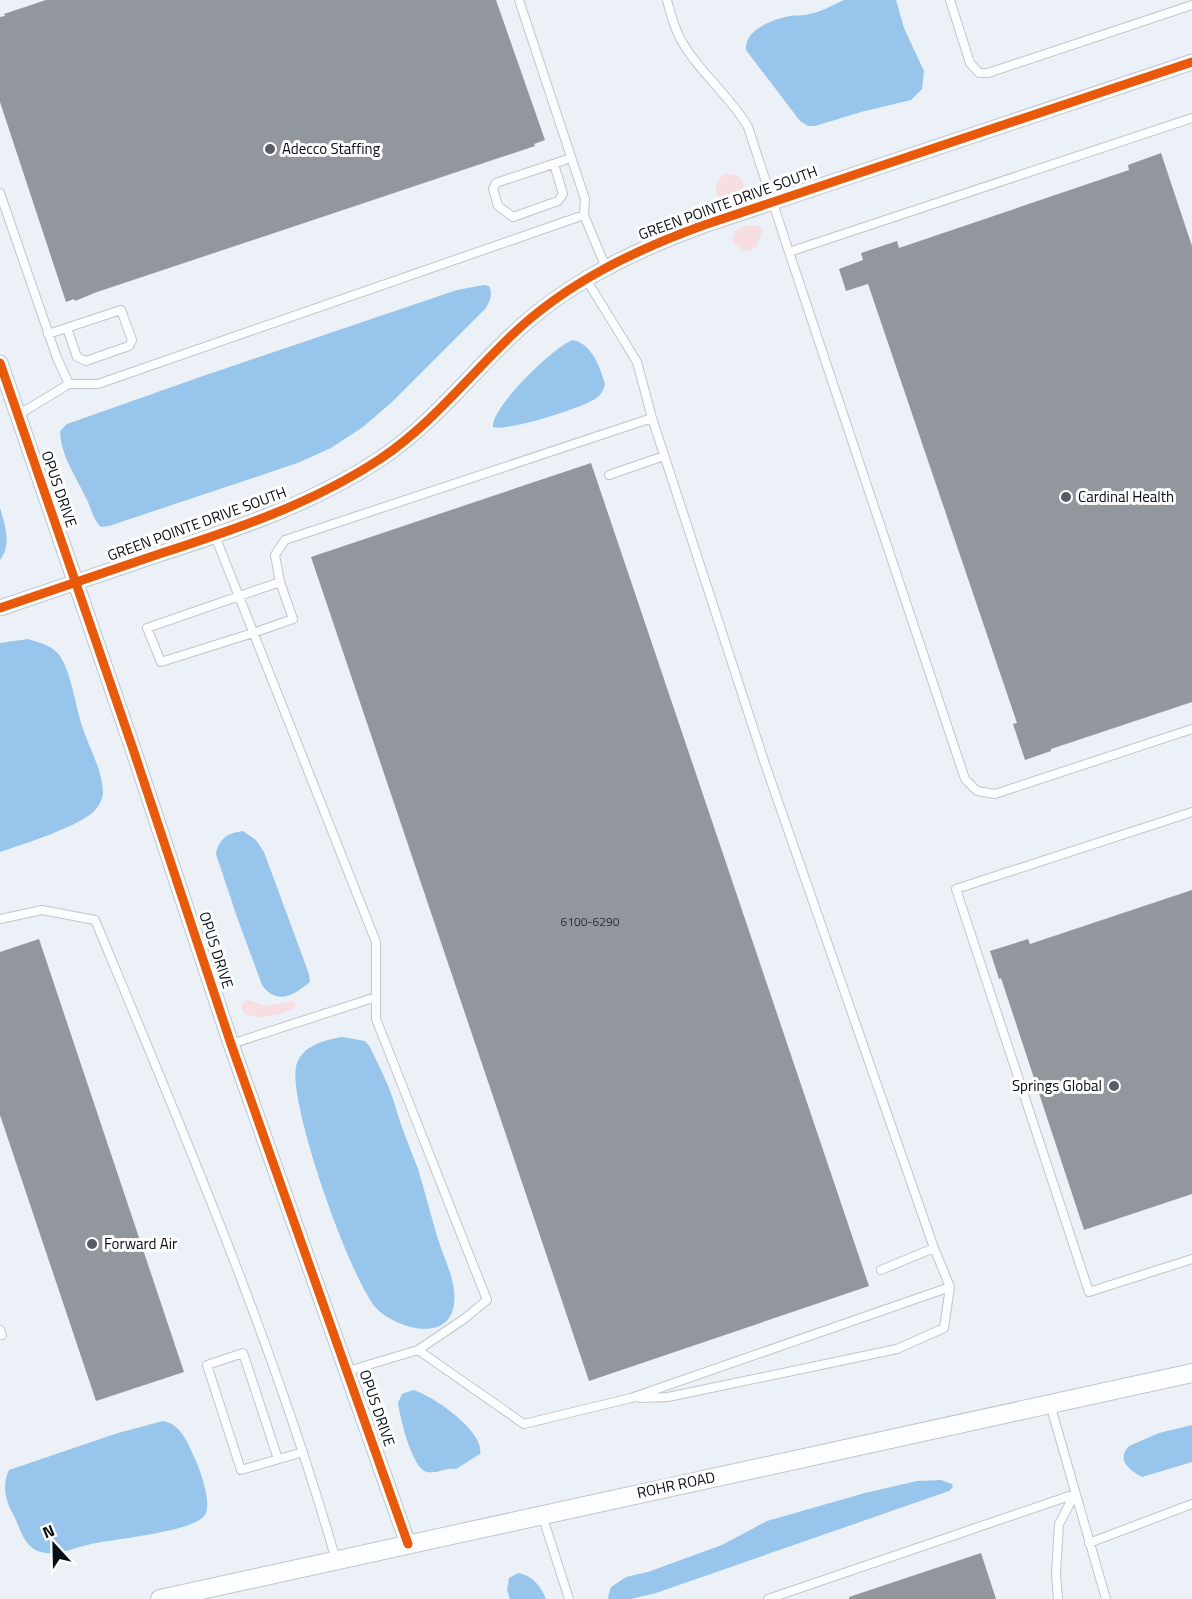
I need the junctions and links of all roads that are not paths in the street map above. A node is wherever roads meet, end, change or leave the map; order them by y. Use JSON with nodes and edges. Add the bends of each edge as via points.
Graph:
{"nodes":[{"id":1,"x":519,"y":0,"type":"edge"},
{"id":2,"x":667,"y":0,"type":"edge"},
{"id":3,"x":950,"y":0,"type":"edge"},
{"id":4,"x":1192,"y":5,"type":"edge"},
{"id":5,"x":1192,"y":62,"type":"edge"},
{"id":6,"x":1192,"y":118,"type":"edge"},
{"id":7,"x":571,"y":158,"type":"junction"},
{"id":8,"x":554,"y":164,"type":"junction"},
{"id":9,"x":0,"y":193,"type":"edge"},
{"id":10,"x":771,"y":202,"type":"junction"},
{"id":11,"x":584,"y":215,"type":"junction"},
{"id":12,"x":789,"y":252,"type":"junction"},
{"id":13,"x":606,"y":268,"type":"junction"},
{"id":14,"x":586,"y":279,"type":"junction"},
{"id":15,"x":67,"y":328,"type":"junction"},
{"id":16,"x":48,"y":333,"type":"junction"},
{"id":17,"x":0,"y":363,"type":"edge"},
{"id":18,"x":69,"y":384,"type":"junction"},
{"id":19,"x":18,"y":415,"type":"junction"},
{"id":20,"x":652,"y":418,"type":"junction"},
{"id":21,"x":664,"y":456,"type":"junction"},
{"id":22,"x":609,"y":475,"type":"dead end"},
{"id":23,"x":215,"y":536,"type":"junction"},
{"id":24,"x":75,"y":582,"type":"junction"},
{"id":25,"x":280,"y":582,"type":"junction"},
{"id":26,"x":238,"y":596,"type":"junction"},
{"id":27,"x":0,"y":608,"type":"edge"},
{"id":28,"x":253,"y":633,"type":"junction"},
{"id":29,"x":1192,"y":729,"type":"edge"},
{"id":30,"x":1192,"y":812,"type":"edge"},
{"id":31,"x":0,"y":919,"type":"edge"},
{"id":32,"x":376,"y":997,"type":"junction"},
{"id":33,"x":231,"y":1044,"type":"junction"},
{"id":34,"x":934,"y":1248,"type":"junction"},
{"id":35,"x":1192,"y":1259,"type":"edge"},
{"id":36,"x":881,"y":1270,"type":"dead end"},
{"id":37,"x":950,"y":1287,"type":"junction"},
{"id":38,"x":418,"y":1350,"type":"junction"},
{"id":39,"x":348,"y":1371,"type":"junction"},
{"id":40,"x":1192,"y":1373,"type":"edge"},
{"id":41,"x":631,"y":1398,"type":"junction"},
{"id":42,"x":1049,"y":1404,"type":"junction"},
{"id":43,"x":303,"y":1452,"type":"junction"},
{"id":44,"x":278,"y":1459,"type":"junction"},
{"id":45,"x":1075,"y":1494,"type":"junction"},
{"id":46,"x":1192,"y":1504,"type":"edge"},
{"id":47,"x":542,"y":1515,"type":"junction"},
{"id":48,"x":1089,"y":1543,"type":"junction"},
{"id":49,"x":408,"y":1544,"type":"junction"},
{"id":50,"x":336,"y":1560,"type":"junction"},
{"id":51,"x":160,"y":1599,"type":"edge"},
{"id":52,"x":569,"y":1599,"type":"edge"},
{"id":53,"x":768,"y":1599,"type":"edge"},
{"id":54,"x":1058,"y":1599,"type":"edge"},
{"id":55,"x":1106,"y":1599,"type":"edge"}],
"edges":[{"from":1,"to":7,"type":"lane"},
{"from":2,"to":10,"type":"lane","via":[[680,38],[748,127]]},
{"from":3,"to":4,"type":"lane","via":[[970,63],[979,74]]},
{"from":5,"to":10,"type":"street","name":"GREEN POINTE DRIVE SOUTH"},
{"from":6,"to":12,"type":"lane"},
{"from":7,"to":8,"type":"lane"},
{"from":7,"to":11,"type":"lane","via":[[585,199]]},
{"from":8,"to":8,"type":"lane","via":[[496,183],[493,189],[498,206],[513,217],[558,201],[563,194]]},
{"from":9,"to":16,"type":"lane"},
{"from":10,"to":12,"type":"lane"},
{"from":10,"to":13,"type":"street","name":"GREEN POINTE DRIVE SOUTH","via":[[683,232]]},
{"from":11,"to":13,"type":"lane"},
{"from":11,"to":18,"type":"lane","via":[[98,384]]},
{"from":12,"to":29,"type":"lane","via":[[965,779],[977,791],[995,794]]},
{"from":13,"to":14,"type":"street","name":"GREEN POINTE DRIVE SOUTH"},
{"from":14,"to":20,"type":"lane","via":[[636,362]]},
{"from":14,"to":23,"type":"street","name":"GREEN POINTE DRIVE SOUTH","via":[[513,334],[443,407],[382,457],[325,492]]},
{"from":15,"to":15,"type":"lane","via":[[121,310],[132,340],[129,346],[86,361],[77,357]]},
{"from":15,"to":16,"type":"lane"},
{"from":16,"to":18,"type":"lane"},
{"from":17,"to":19,"type":"street","name":"OPUS DRIVE"},
{"from":18,"to":19,"type":"lane"},
{"from":19,"to":24,"type":"street","name":"OPUS DRIVE"},
{"from":20,"to":21,"type":"lane"},
{"from":20,"to":25,"type":"lane","via":[[285,540],[275,555]]},
{"from":21,"to":22,"type":"lane"},
{"from":21,"to":34,"type":"lane","via":[[765,764]]},
{"from":23,"to":24,"type":"street","name":"GREEN POINTE DRIVE SOUTH"},
{"from":23,"to":26,"type":"lane"},
{"from":24,"to":27,"type":"street","name":"GREEN POINTE DRIVE SOUTH"},
{"from":24,"to":33,"type":"street","name":"OPUS DRIVE"},
{"from":25,"to":26,"type":"lane"},
{"from":25,"to":28,"type":"lane","via":[[292,619]]},
{"from":26,"to":28,"type":"lane"},
{"from":26,"to":28,"type":"lane","via":[[147,628],[161,662]]},
{"from":28,"to":32,"type":"lane","via":[[376,942]]},
{"from":30,"to":35,"type":"lane","via":[[956,889],[1089,1292]]},
{"from":31,"to":43,"type":"lane","via":[[42,910],[95,920],[256,1318]]},
{"from":32,"to":33,"type":"lane"},
{"from":32,"to":38,"type":"lane","via":[[376,1019],[487,1300]]},
{"from":33,"to":39,"type":"street","name":"OPUS DRIVE"},
{"from":34,"to":36,"type":"lane"},
{"from":34,"to":37,"type":"lane"},
{"from":37,"to":41,"type":"lane"},
{"from":37,"to":41,"type":"lane","via":[[944,1328],[897,1349],[668,1397]]},
{"from":38,"to":39,"type":"lane"},
{"from":38,"to":41,"type":"lane","via":[[524,1424]]},
{"from":39,"to":49,"type":"street","name":"OPUS DRIVE"},
{"from":40,"to":42,"type":"street","name":"ROHR ROAD"},
{"from":42,"to":45,"type":"lane"},
{"from":42,"to":47,"type":"street","name":"ROHR ROAD"},
{"from":43,"to":44,"type":"lane"},
{"from":43,"to":50,"type":"lane"},
{"from":44,"to":44,"type":"lane","via":[[241,1470],[207,1365],[243,1353]]},
{"from":45,"to":48,"type":"lane"},
{"from":45,"to":53,"type":"lane"},
{"from":45,"to":54,"type":"lane","via":[[1059,1524]]},
{"from":46,"to":48,"type":"lane"},
{"from":47,"to":49,"type":"street","name":"ROHR ROAD"},
{"from":47,"to":52,"type":"lane"},
{"from":48,"to":55,"type":"lane"},
{"from":49,"to":50,"type":"street","name":"ROHR ROAD"},
{"from":50,"to":51,"type":"street","name":"ROHR ROAD"}]}
